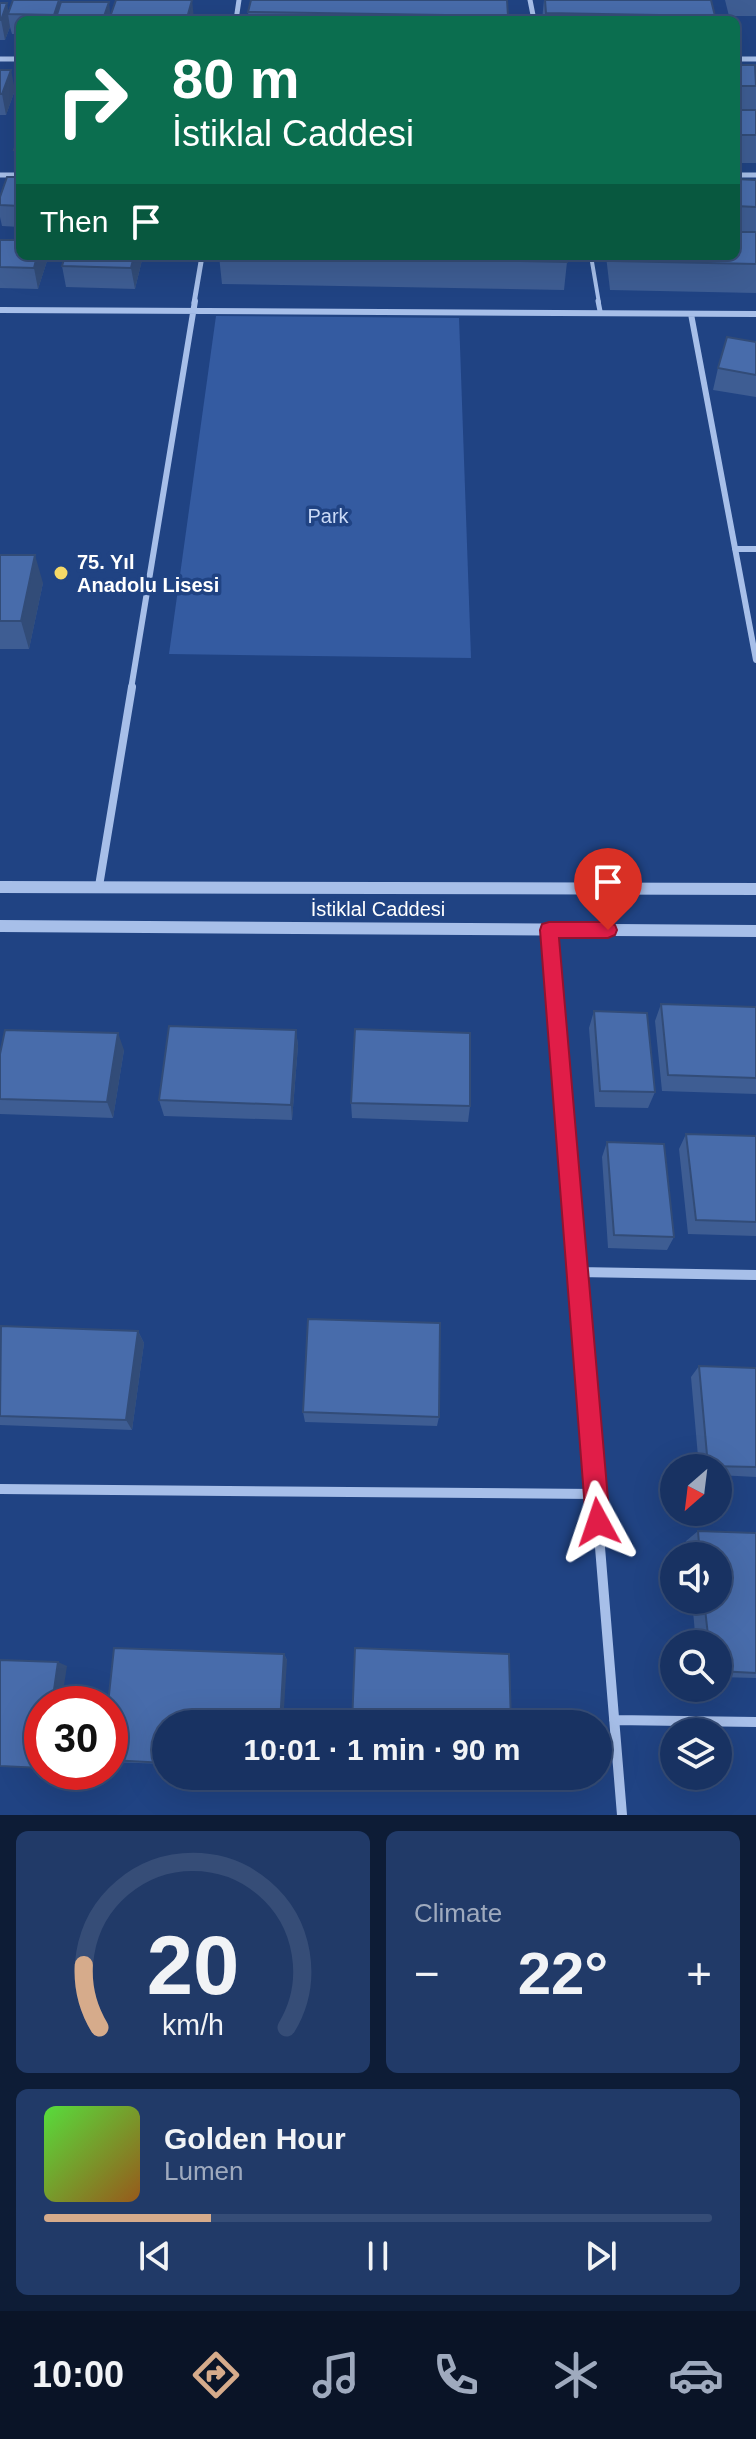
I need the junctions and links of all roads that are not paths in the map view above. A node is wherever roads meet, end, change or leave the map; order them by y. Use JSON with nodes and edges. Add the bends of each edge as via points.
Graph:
{"nodes":[{"id":1,"x":201,"y":260,"type":"edge"},
{"id":2,"x":592,"y":260,"type":"edge"},
{"id":3,"x":0,"y":310,"type":"edge"},
{"id":4,"x":194,"y":310,"type":"junction"},
{"id":5,"x":600,"y":311,"type":"junction"},
{"id":6,"x":691,"y":314,"type":"junction"},
{"id":7,"x":756,"y":314,"type":"edge"},
{"id":8,"x":735,"y":549,"type":"junction"},
{"id":9,"x":756,"y":549,"type":"edge"},
{"id":10,"x":752,"y":618,"type":"edge"},
{"id":11,"x":756,"y":660,"type":"edge"},
{"id":12,"x":99,"y":886,"type":"junction"},
{"id":13,"x":0,"y":887,"type":"edge"},
{"id":14,"x":756,"y":889,"type":"edge"},
{"id":15,"x":0,"y":926,"type":"edge"},
{"id":16,"x":549,"y":930,"type":"junction"},
{"id":17,"x":756,"y":931,"type":"edge"},
{"id":18,"x":577,"y":1272,"type":"junction"},
{"id":19,"x":756,"y":1275,"type":"edge"},
{"id":20,"x":0,"y":1489,"type":"edge"},
{"id":21,"x":595,"y":1494,"type":"junction"},
{"id":22,"x":614,"y":1720,"type":"junction"},
{"id":23,"x":756,"y":1722,"type":"edge"},
{"id":24,"x":622,"y":1815,"type":"edge"}],
"edges":[{"from":1,"to":4,"type":"street"},
{"from":2,"to":5,"type":"lane"},
{"from":3,"to":4,"type":"street"},
{"from":4,"to":5,"type":"street"},
{"from":4,"to":12,"type":"street"},
{"from":5,"to":6,"type":"street"},
{"from":6,"to":7,"type":"street"},
{"from":6,"to":8,"type":"street"},
{"from":8,"to":9,"type":"street"},
{"from":8,"to":10,"type":"street"},
{"from":10,"to":11,"type":"street"},
{"from":12,"to":13,"type":"street","name":"İstiklal Caddesi"},
{"from":12,"to":14,"type":"street","name":"İstiklal Caddesi"},
{"from":15,"to":16,"type":"street","name":"İstiklal Caddesi"},
{"from":16,"to":17,"type":"street","name":"İstiklal Caddesi"},
{"from":16,"to":18,"type":"street"},
{"from":18,"to":19,"type":"street"},
{"from":18,"to":21,"type":"street"},
{"from":20,"to":21,"type":"street"},
{"from":21,"to":22,"type":"street"},
{"from":22,"to":23,"type":"street"},
{"from":22,"to":24,"type":"street"}]}
